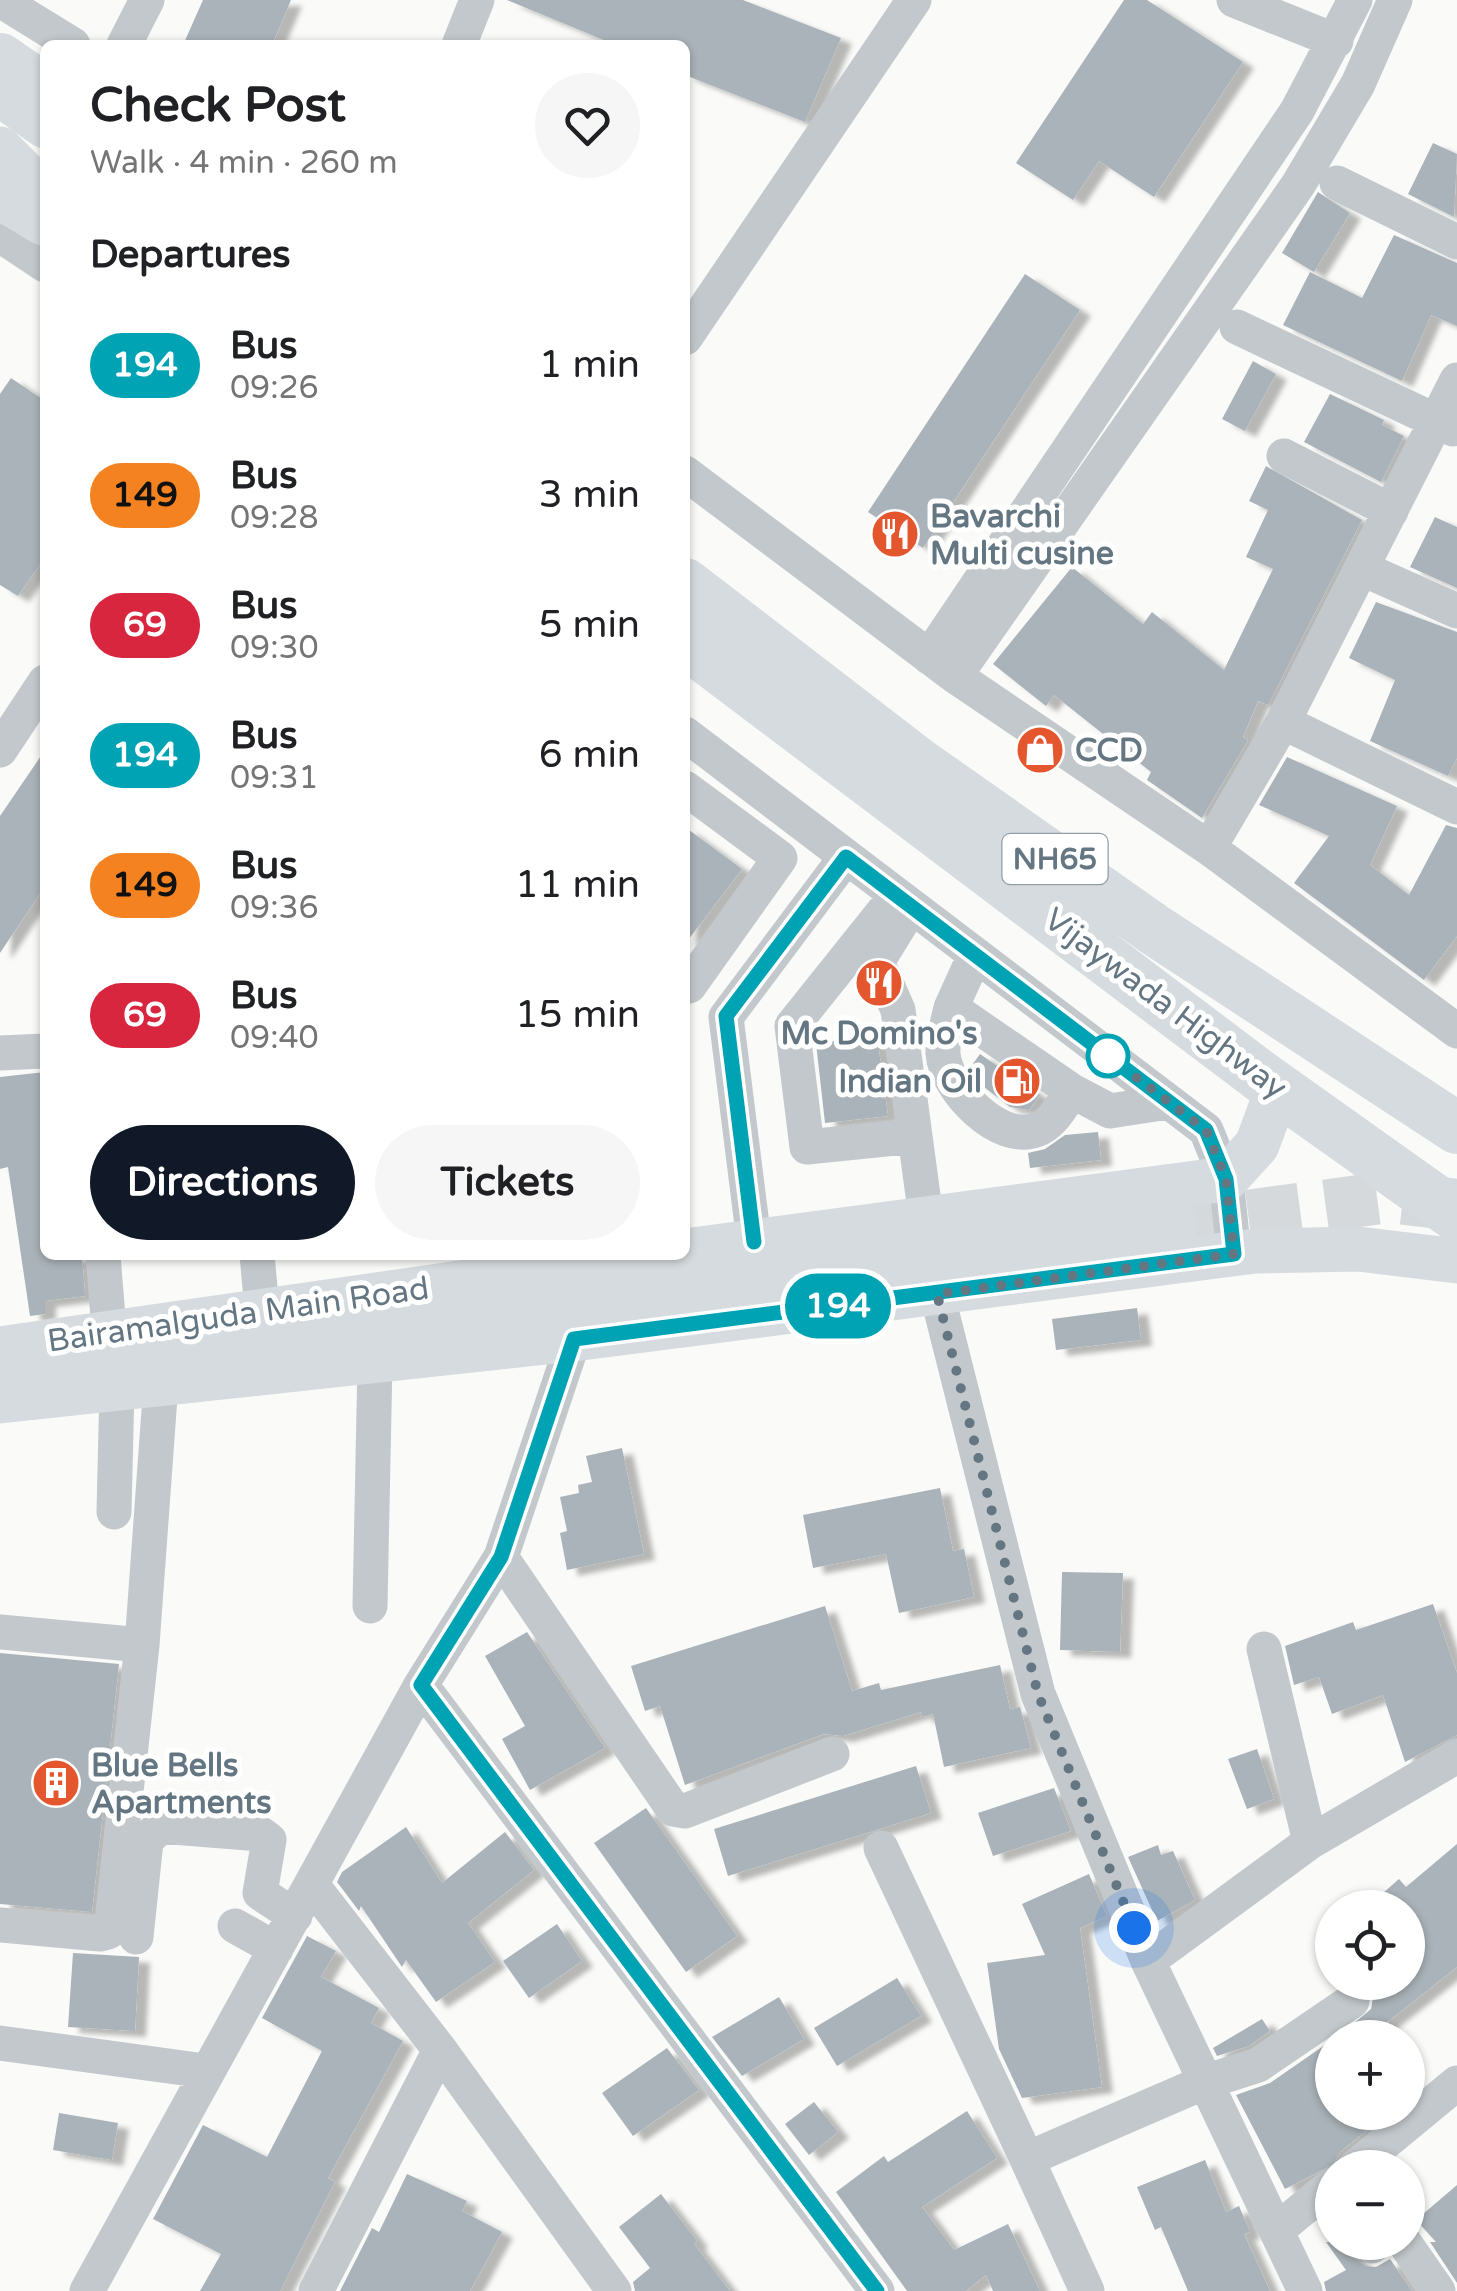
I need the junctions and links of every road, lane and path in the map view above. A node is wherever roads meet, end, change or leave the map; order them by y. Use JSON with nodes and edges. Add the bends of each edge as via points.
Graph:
{"nodes":[{"id":1,"x":0,"y":0,"type":"edge"},
{"id":2,"x":147,"y":0,"type":"edge"},
{"id":3,"x":478,"y":0,"type":"edge"},
{"id":4,"x":914,"y":0,"type":"edge"},
{"id":5,"x":1234,"y":0,"type":"edge"},
{"id":6,"x":1355,"y":0,"type":"edge"},
{"id":7,"x":1395,"y":0,"type":"edge"},
{"id":8,"x":1301,"y":12,"type":"edge"},
{"id":9,"x":64,"y":40,"type":"edge"},
{"id":10,"x":127,"y":40,"type":"edge"},
{"id":11,"x":460,"y":40,"type":"edge"},
{"id":12,"x":1336,"y":41,"type":"junction"},
{"id":13,"x":0,"y":59,"type":"edge"},
{"id":14,"x":40,"y":87,"type":"edge"},
{"id":15,"x":0,"y":94,"type":"edge"},
{"id":16,"x":1302,"y":101,"type":"junction"},
{"id":17,"x":1336,"y":120,"type":"junction"},
{"id":18,"x":40,"y":122,"type":"edge"},
{"id":19,"x":0,"y":150,"type":"edge"},
{"id":20,"x":1336,"y":182,"type":"dead end"},
{"id":21,"x":40,"y":189,"type":"edge"},
{"id":22,"x":0,"y":193,"type":"edge"},
{"id":23,"x":40,"y":217,"type":"edge"},
{"id":24,"x":0,"y":234,"type":"edge"},
{"id":25,"x":1457,"y":242,"type":"edge"},
{"id":26,"x":40,"y":261,"type":"edge"},
{"id":27,"x":1238,"y":327,"type":"dead end"},
{"id":28,"x":690,"y":331,"type":"edge"},
{"id":29,"x":1457,"y":380,"type":"edge"},
{"id":30,"x":1446,"y":426,"type":"edge"},
{"id":31,"x":1284,"y":456,"type":"dead end"},
{"id":32,"x":690,"y":477,"type":"edge"},
{"id":33,"x":1391,"y":511,"type":"junction"},
{"id":34,"x":1363,"y":569,"type":"junction"},
{"id":35,"x":690,"y":588,"type":"edge"},
{"id":36,"x":1457,"y":612,"type":"edge"},
{"id":37,"x":690,"y":646,"type":"edge"},
{"id":38,"x":942,"y":666,"type":"junction"},
{"id":39,"x":40,"y":686,"type":"edge"},
{"id":40,"x":12,"y":708,"type":"edge"},
{"id":41,"x":1282,"y":722,"type":"junction"},
{"id":42,"x":690,"y":738,"type":"edge"},
{"id":43,"x":0,"y":750,"type":"edge"},
{"id":44,"x":690,"y":792,"type":"edge"},
{"id":45,"x":1457,"y":806,"type":"edge"},
{"id":46,"x":1208,"y":848,"type":"junction"},
{"id":47,"x":846,"y":857,"type":"junction"},
{"id":48,"x":903,"y":902,"type":"junction"},
{"id":49,"x":975,"y":955,"type":"junction"},
{"id":50,"x":839,"y":970,"type":"junction"},
{"id":51,"x":879,"y":973,"type":"junction"},
{"id":52,"x":690,"y":985,"type":"edge"},
{"id":53,"x":951,"y":1008,"type":"junction"},
{"id":54,"x":1457,"y":1031,"type":"edge"},
{"id":55,"x":40,"y":1051,"type":"edge"},
{"id":56,"x":0,"y":1053,"type":"edge"},
{"id":57,"x":1278,"y":1088,"type":"junction"},
{"id":58,"x":1072,"y":1091,"type":"junction"},
{"id":59,"x":1168,"y":1102,"type":"junction"},
{"id":60,"x":1448,"y":1122,"type":"edge"},
{"id":61,"x":915,"y":1136,"type":"junction"},
{"id":62,"x":1226,"y":1179,"type":"junction"},
{"id":63,"x":1457,"y":1216,"type":"edge"},
{"id":64,"x":926,"y":1218,"type":"junction"},
{"id":65,"x":1171,"y":1226,"type":"tunnel mouth"},
{"id":66,"x":754,"y":1242,"type":"junction"},
{"id":67,"x":690,"y":1250,"type":"edge"},
{"id":68,"x":1234,"y":1254,"type":"junction"},
{"id":69,"x":104,"y":1260,"type":"edge"},
{"id":70,"x":257,"y":1260,"type":"edge"},
{"id":71,"x":619,"y":1260,"type":"edge"},
{"id":72,"x":1457,"y":1261,"type":"edge"},
{"id":73,"x":937,"y":1294,"type":"junction"},
{"id":74,"x":262,"y":1309,"type":"junction"},
{"id":75,"x":109,"y":1330,"type":"junction"},
{"id":76,"x":574,"y":1339,"type":"junction"},
{"id":77,"x":0,"y":1350,"type":"edge"},
{"id":78,"x":375,"y":1362,"type":"junction"},
{"id":79,"x":0,"y":1374,"type":"edge"},
{"id":80,"x":139,"y":1385,"type":"junction"},
{"id":81,"x":0,"y":1400,"type":"edge"},
{"id":82,"x":114,"y":1512,"type":"dead end"},
{"id":83,"x":501,"y":1557,"type":"junction"},
{"id":84,"x":370,"y":1606,"type":"dead end"},
{"id":85,"x":0,"y":1632,"type":"edge"},
{"id":86,"x":142,"y":1645,"type":"junction"},
{"id":87,"x":1264,"y":1649,"type":"dead end"},
{"id":88,"x":421,"y":1685,"type":"junction"},
{"id":89,"x":832,"y":1754,"type":"dead end"},
{"id":90,"x":1457,"y":1756,"type":"edge"},
{"id":91,"x":1310,"y":1842,"type":"junction"},
{"id":92,"x":881,"y":1848,"type":"dead end"},
{"id":93,"x":312,"y":1885,"type":"junction"},
{"id":94,"x":295,"y":1916,"type":"junction"},
{"id":95,"x":0,"y":1925,"type":"edge"},
{"id":96,"x":235,"y":1926,"type":"dead end"},
{"id":97,"x":136,"y":1938,"type":"dead end"},
{"id":98,"x":276,"y":1949,"type":"junction"},
{"id":99,"x":1148,"y":1961,"type":"junction"},
{"id":100,"x":1352,"y":2001,"type":"dead end"},
{"id":101,"x":0,"y":2043,"type":"edge"},
{"id":102,"x":440,"y":2050,"type":"junction"},
{"id":103,"x":205,"y":2071,"type":"junction"},
{"id":104,"x":1205,"y":2082,"type":"junction"},
{"id":105,"x":1457,"y":2083,"type":"edge"},
{"id":106,"x":1376,"y":2150,"type":"edge"},
{"id":107,"x":1028,"y":2159,"type":"junction"},
{"id":108,"x":1315,"y":2199,"type":"edge"},
{"id":109,"x":1277,"y":2230,"type":"junction"},
{"id":110,"x":1402,"y":2260,"type":"edge"},
{"id":111,"x":87,"y":2291,"type":"edge"},
{"id":112,"x":316,"y":2291,"type":"edge"},
{"id":113,"x":614,"y":2291,"type":"edge"},
{"id":114,"x":877,"y":2291,"type":"edge"},
{"id":115,"x":1087,"y":2291,"type":"edge"},
{"id":116,"x":1305,"y":2291,"type":"edge"},
{"id":117,"x":1438,"y":2291,"type":"edge"}],
"edges":[{"from":1,"to":9,"type":"street"},
{"from":2,"to":10,"type":"street"},
{"from":3,"to":11,"type":"street"},
{"from":4,"to":28,"type":"street"},
{"from":5,"to":8,"type":"street"},
{"from":6,"to":12,"type":"street"},
{"from":7,"to":17,"type":"street"},
{"from":8,"to":12,"type":"street"},
{"from":12,"to":16,"type":"street"},
{"from":13,"to":14,"type":"highway"},
{"from":15,"to":18,"type":"main road"},
{"from":16,"to":17,"type":"street"},
{"from":16,"to":38,"type":"street"},
{"from":17,"to":38,"type":"street","via":[[1287,201]]},
{"from":19,"to":21,"type":"main road"},
{"from":20,"to":25,"type":"street"},
{"from":22,"to":23,"type":"highway"},
{"from":24,"to":26,"type":"street"},
{"from":27,"to":30,"type":"street"},
{"from":29,"to":30,"type":"street"},
{"from":30,"to":33,"type":"street"},
{"from":31,"to":33,"type":"street"},
{"from":32,"to":38,"type":"street"},
{"from":33,"to":34,"type":"street"},
{"from":34,"to":36,"type":"street"},
{"from":34,"to":41,"type":"street"},
{"from":35,"to":60,"type":"highway","name":"Vijaywada Highway","number":"NH65","via":[[998,819]]},
{"from":37,"to":57,"type":"highway","name":"Vijaywada Highway","number":"NH65"},
{"from":38,"to":46,"type":"street"},
{"from":39,"to":40,"type":"street"},
{"from":40,"to":43,"type":"street"},
{"from":41,"to":45,"type":"street"},
{"from":41,"to":46,"type":"street"},
{"from":42,"to":47,"type":"street"},
{"from":44,"to":52,"type":"street","via":[[780,858]]},
{"from":46,"to":54,"type":"street"},
{"from":47,"to":48,"type":"street"},
{"from":47,"to":66,"type":"street","via":[[726,1016]]},
{"from":48,"to":49,"type":"street"},
{"from":48,"to":50,"type":"street"},
{"from":48,"to":51,"type":"street","via":[[877,962]]},
{"from":49,"to":53,"type":"street"},
{"from":49,"to":59,"type":"street"},
{"from":50,"to":51,"type":"street"},
{"from":50,"to":61,"type":"street","via":[[792,1026],[807,1147]]},
{"from":51,"to":61,"type":"street","via":[[898,1010]]},
{"from":53,"to":58,"type":"street"},
{"from":53,"to":58,"type":"street","via":[[943,1052],[947,1069],[957,1089],[1002,1129],[1032,1132],[1048,1123]]},
{"from":55,"to":56,"type":"street"},
{"from":57,"to":62,"type":"main road","via":[[1256,1145]]},
{"from":57,"to":63,"type":"highway","name":"Vijaywada Highway","number":"NH65"},
{"from":58,"to":59,"type":"street","via":[[1110,1110]]},
{"from":59,"to":62,"type":"street","via":[[1206,1130]]},
{"from":61,"to":64,"type":"street"},
{"from":62,"to":64,"type":"main road"},
{"from":62,"to":68,"type":"street"},
{"from":64,"to":66,"type":"main road"},
{"from":65,"to":79,"type":"highway"},
{"from":66,"to":67,"type":"main road"},
{"from":68,"to":72,"type":"main road","via":[[1358,1249]]},
{"from":68,"to":73,"type":"main road"},
{"from":69,"to":75,"type":"street"},
{"from":70,"to":74,"type":"street"},
{"from":71,"to":74,"type":"main road","name":"Bairamalguda Main Road"},
{"from":73,"to":76,"type":"main road"},
{"from":73,"to":99,"type":"street","via":[[1038,1694]]},
{"from":74,"to":75,"type":"main road","name":"Bairamalguda Main Road"},
{"from":75,"to":77,"type":"main road","name":"Bairamalguda Main Road"},
{"from":76,"to":78,"type":"main road"},
{"from":76,"to":83,"type":"street"},
{"from":78,"to":80,"type":"main road"},
{"from":78,"to":84,"type":"street"},
{"from":80,"to":81,"type":"main road"},
{"from":80,"to":82,"type":"street"},
{"from":80,"to":86,"type":"street"},
{"from":83,"to":88,"type":"street"},
{"from":83,"to":89,"type":"street","via":[[672,1809],[685,1811]]},
{"from":85,"to":86,"type":"street"},
{"from":86,"to":95,"type":"street","via":[[108,1932]]},
{"from":87,"to":91,"type":"street"},
{"from":88,"to":93,"type":"street"},
{"from":88,"to":114,"type":"street"},
{"from":90,"to":91,"type":"street"},
{"from":91,"to":99,"type":"street"},
{"from":92,"to":107,"type":"street"},
{"from":93,"to":94,"type":"street"},
{"from":93,"to":102,"type":"street"},
{"from":94,"to":97,"type":"street","via":[[260,1894],[269,1840],[261,1834],[160,1826],[146,1841]]},
{"from":94,"to":98,"type":"street"},
{"from":96,"to":98,"type":"street"},
{"from":98,"to":103,"type":"street"},
{"from":99,"to":104,"type":"street"},
{"from":100,"to":104,"type":"street","via":[[1258,2065]]},
{"from":101,"to":103,"type":"street"},
{"from":102,"to":112,"type":"street"},
{"from":102,"to":113,"type":"street"},
{"from":103,"to":111,"type":"street"},
{"from":104,"to":107,"type":"street"},
{"from":104,"to":109,"type":"street"},
{"from":105,"to":106,"type":"street"},
{"from":107,"to":115,"type":"street"},
{"from":108,"to":109,"type":"street"},
{"from":109,"to":116,"type":"street"},
{"from":110,"to":117,"type":"street"}]}
